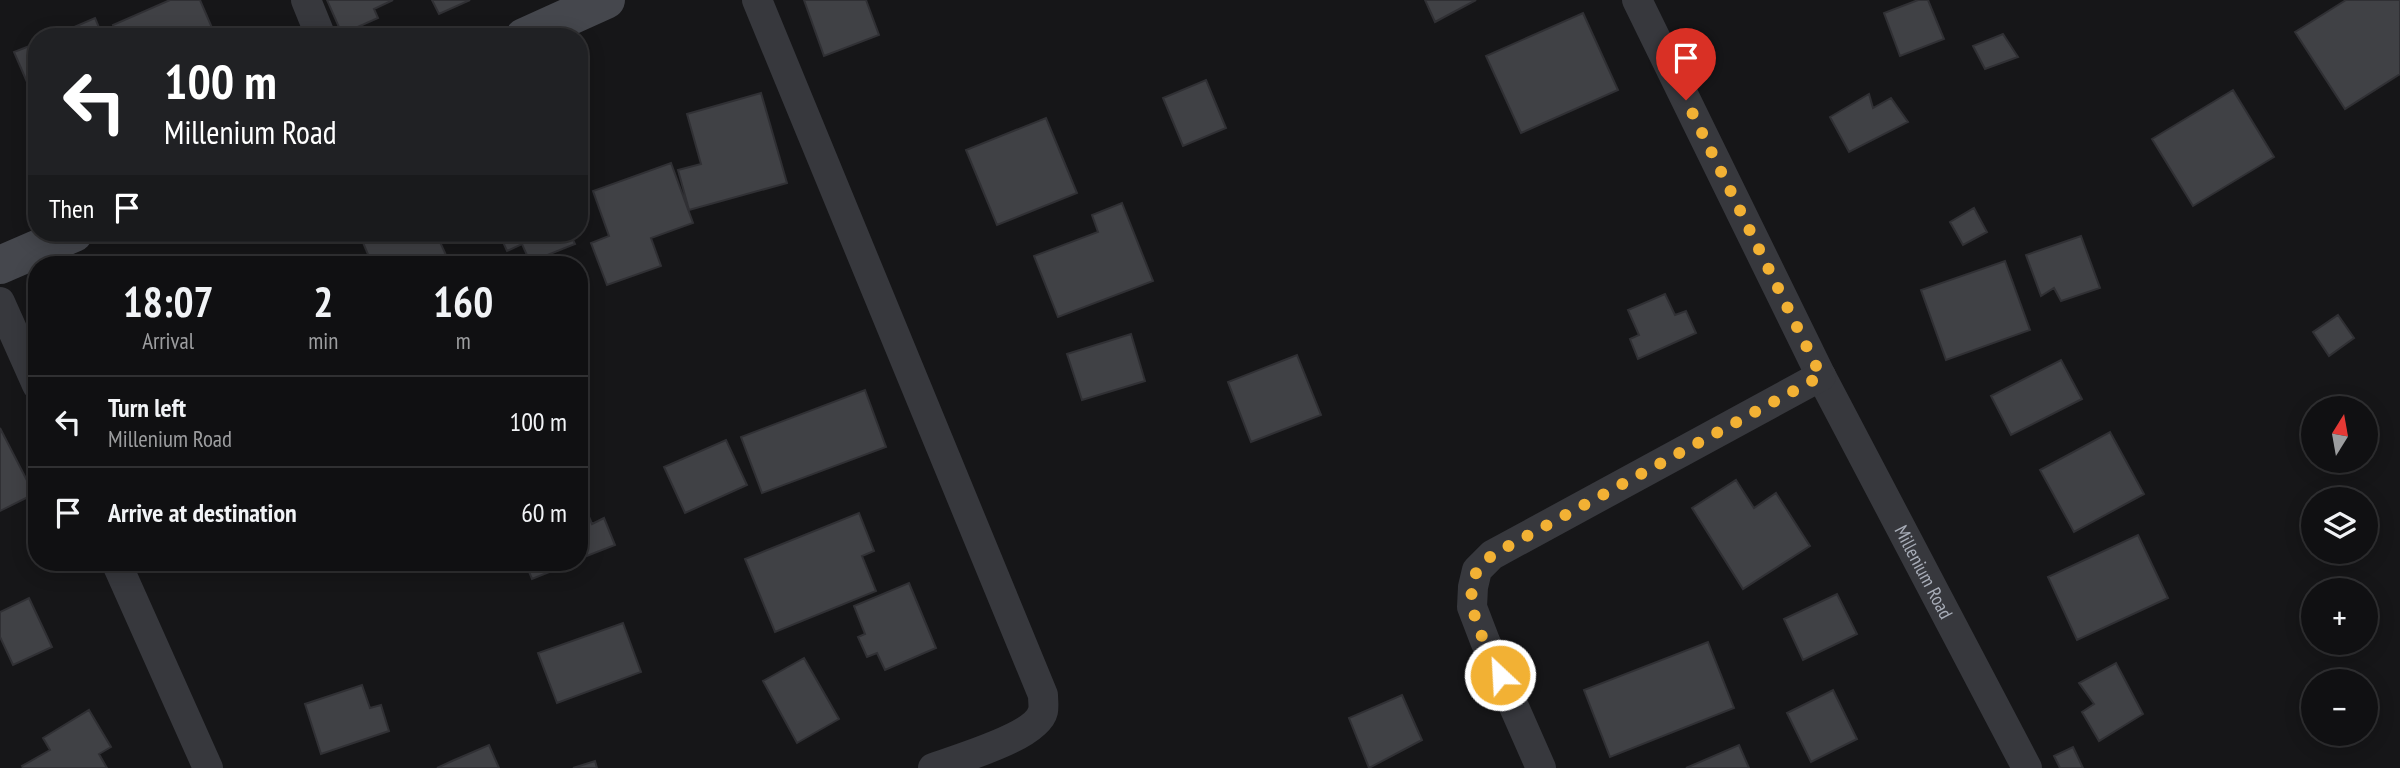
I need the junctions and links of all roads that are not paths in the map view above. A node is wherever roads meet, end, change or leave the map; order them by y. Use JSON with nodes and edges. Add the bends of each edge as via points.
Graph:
{"nodes":[{"id":1,"x":306,"y":0,"type":"edge"},
{"id":2,"x":607,"y":0,"type":"edge"},
{"id":3,"x":757,"y":0,"type":"edge"},
{"id":4,"x":1637,"y":0,"type":"edge"},
{"id":5,"x":317,"y":28,"type":"edge"},
{"id":6,"x":544,"y":28,"type":"edge"},
{"id":7,"x":53,"y":242,"type":"edge"},
{"id":8,"x":0,"y":265,"type":"edge"},
{"id":9,"x":0,"y":302,"type":"edge"},
{"id":10,"x":28,"y":364,"type":"edge"},
{"id":11,"x":1821,"y":376,"type":"junction"},
{"id":12,"x":120,"y":571,"type":"edge"},
{"id":13,"x":208,"y":768,"type":"edge"},
{"id":14,"x":933,"y":768,"type":"edge"},
{"id":15,"x":1541,"y":768,"type":"edge"},
{"id":16,"x":2027,"y":768,"type":"edge"}],
"edges":[{"from":1,"to":5,"type":"street"},
{"from":2,"to":6,"type":"main road"},
{"from":3,"to":14,"type":"street","via":[[1043,695],[1043,713],[1018,736]]},
{"from":4,"to":11,"type":"street","name":"Millenium Road"},
{"from":7,"to":8,"type":"main road"},
{"from":9,"to":10,"type":"street"},
{"from":11,"to":15,"type":"street","via":[[1492,555],[1477,570],[1472,607]]},
{"from":11,"to":16,"type":"street","name":"Millenium Road"},
{"from":12,"to":13,"type":"street"}]}
